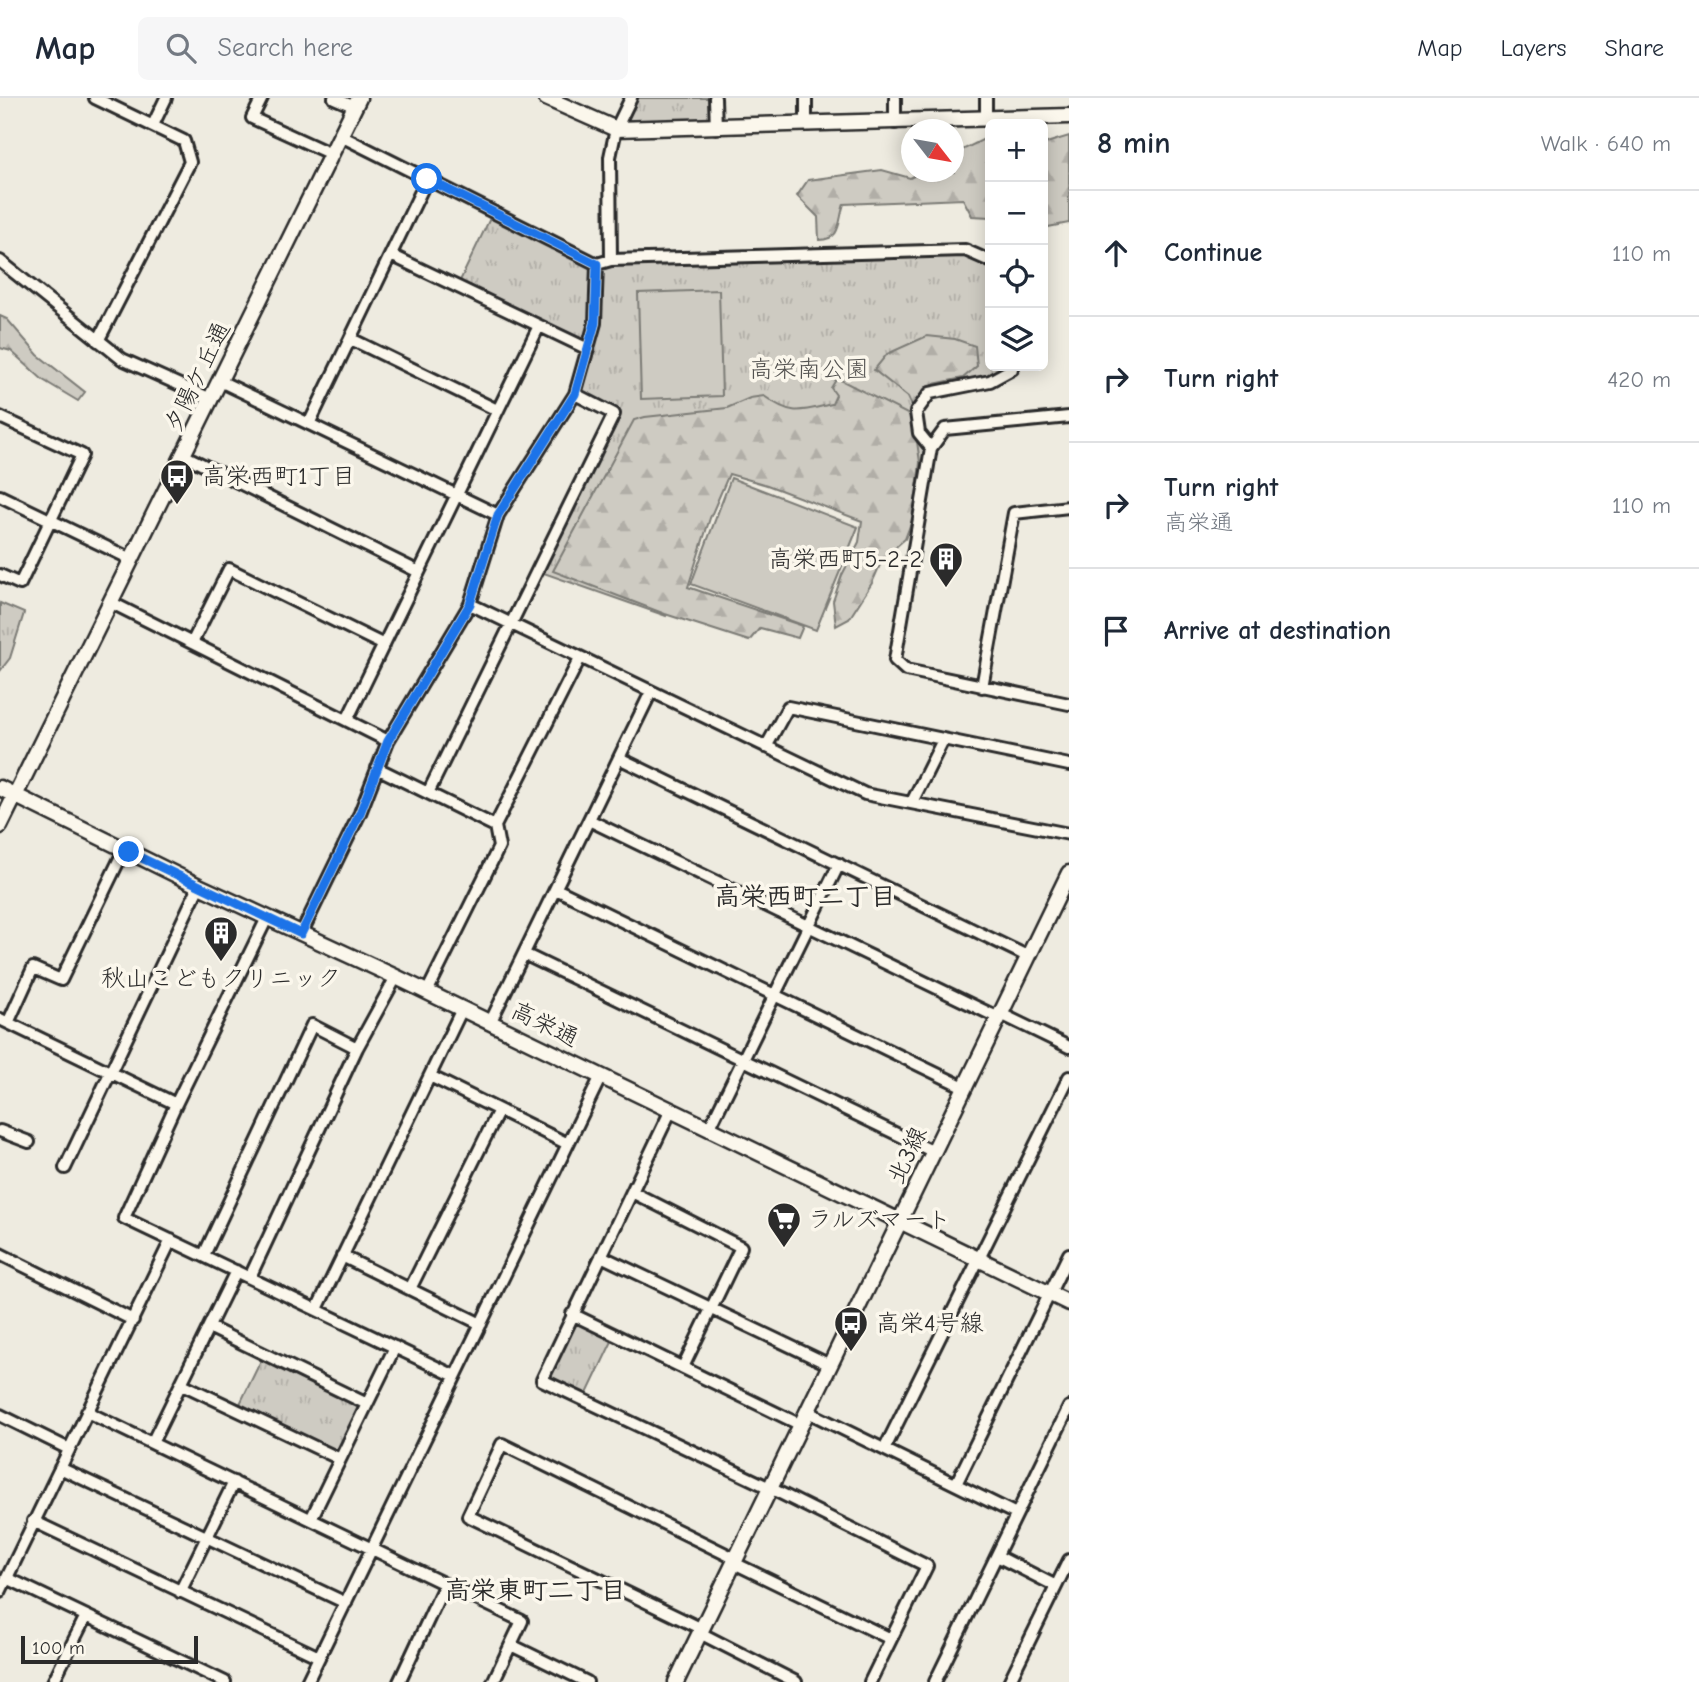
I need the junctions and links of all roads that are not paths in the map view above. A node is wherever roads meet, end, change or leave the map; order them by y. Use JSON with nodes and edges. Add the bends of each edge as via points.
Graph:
{"nodes":[{"id":1,"x":95,"y":98,"type":"edge"},
{"id":2,"x":166,"y":98,"type":"edge"},
{"id":3,"x":262,"y":98,"type":"edge"},
{"id":4,"x":334,"y":98,"type":"edge"},
{"id":5,"x":546,"y":98,"type":"edge"},
{"id":6,"x":631,"y":98,"type":"edge"},
{"id":7,"x":715,"y":98,"type":"edge"},
{"id":8,"x":806,"y":98,"type":"edge"},
{"id":9,"x":895,"y":98,"type":"edge"},
{"id":10,"x":986,"y":98,"type":"edge"},
{"id":11,"x":357,"y":103,"type":"edge"},
{"id":12,"x":1069,"y":116,"type":"edge"},
{"id":13,"x":985,"y":119,"type":"edge"},
{"id":14,"x":986,"y":119,"type":"joint"},
{"id":15,"x":895,"y":123,"type":"junction"},
{"id":16,"x":153,"y":125,"type":"junction"},
{"id":17,"x":807,"y":125,"type":"junction"},
{"id":18,"x":716,"y":128,"type":"junction"},
{"id":19,"x":617,"y":129,"type":"junction"},
{"id":20,"x":341,"y":136,"type":"junction"},
{"id":21,"x":331,"y":155,"type":"junction"},
{"id":22,"x":427,"y":179,"type":"junction"},
{"id":23,"x":391,"y":255,"type":"junction"},
{"id":24,"x":985,"y":259,"type":"edge"},
{"id":25,"x":611,"y":260,"type":"junction"},
{"id":26,"x":0,"y":261,"type":"edge"},
{"id":27,"x":597,"y":264,"type":"junction"},
{"id":28,"x":539,"y":326,"type":"junction"},
{"id":29,"x":351,"y":339,"type":"junction"},
{"id":30,"x":98,"y":341,"type":"junction"},
{"id":31,"x":588,"y":349,"type":"junction"},
{"id":32,"x":1008,"y":371,"type":"edge"},
{"id":33,"x":220,"y":381,"type":"junction"},
{"id":34,"x":575,"y":394,"type":"junction"},
{"id":35,"x":211,"y":399,"type":"junction"},
{"id":36,"x":497,"y":410,"type":"junction"},
{"id":37,"x":0,"y":417,"type":"edge"},
{"id":38,"x":1069,"y":417,"type":"edge"},
{"id":39,"x":309,"y":424,"type":"junction"},
{"id":40,"x":931,"y":448,"type":"junction"},
{"id":41,"x":183,"y":455,"type":"junction"},
{"id":42,"x":0,"y":496,"type":"edge"},
{"id":43,"x":456,"y":496,"type":"junction"},
{"id":44,"x":1069,"y":507,"type":"edge"},
{"id":45,"x":498,"y":515,"type":"junction"},
{"id":46,"x":51,"y":520,"type":"junction"},
{"id":47,"x":131,"y":559,"type":"junction"},
{"id":48,"x":419,"y":572,"type":"junction"},
{"id":49,"x":0,"y":575,"type":"edge"},
{"id":50,"x":110,"y":602,"type":"junction"},
{"id":51,"x":470,"y":604,"type":"junction"},
{"id":52,"x":511,"y":624,"type":"junction"},
{"id":53,"x":192,"y":643,"type":"junction"},
{"id":54,"x":384,"y":645,"type":"junction"},
{"id":55,"x":580,"y":657,"type":"junction"},
{"id":56,"x":982,"y":687,"type":"junction"},
{"id":57,"x":652,"y":692,"type":"junction"},
{"id":58,"x":1069,"y":704,"type":"edge"},
{"id":59,"x":347,"y":720,"type":"junction"},
{"id":60,"x":943,"y":740,"type":"junction"},
{"id":61,"x":388,"y":741,"type":"junction"},
{"id":62,"x":766,"y":747,"type":"junction"},
{"id":63,"x":619,"y":758,"type":"junction"},
{"id":64,"x":1069,"y":765,"type":"edge"},
{"id":65,"x":377,"y":768,"type":"junction"},
{"id":66,"x":0,"y":788,"type":"edge"},
{"id":67,"x":428,"y":793,"type":"junction"},
{"id":68,"x":15,"y":795,"type":"junction"},
{"id":69,"x":912,"y":802,"type":"junction"},
{"id":70,"x":589,"y":820,"type":"junction"},
{"id":71,"x":0,"y":826,"type":"edge"},
{"id":72,"x":495,"y":826,"type":"junction"},
{"id":73,"x":1069,"y":834,"type":"edge"},
{"id":74,"x":124,"y":850,"type":"junction"},
{"id":75,"x":839,"y":863,"type":"junction"},
{"id":76,"x":1069,"y":873,"type":"edge"},
{"id":77,"x":199,"y":886,"type":"junction"},
{"id":78,"x":556,"y":889,"type":"junction"},
{"id":79,"x":267,"y":918,"type":"junction"},
{"id":80,"x":809,"y":926,"type":"junction"},
{"id":81,"x":301,"y":934,"type":"junction"},
{"id":82,"x":524,"y":954,"type":"junction"},
{"id":83,"x":1029,"y":957,"type":"junction"},
{"id":84,"x":396,"y":977,"type":"junction"},
{"id":85,"x":427,"y":992,"type":"junction"},
{"id":86,"x":775,"y":995,"type":"junction"},
{"id":87,"x":462,"y":1009,"type":"junction"},
{"id":88,"x":1000,"y":1016,"type":"junction"},
{"id":89,"x":4,"y":1021,"type":"edge"},
{"id":90,"x":490,"y":1023,"type":"junction"},
{"id":91,"x":1069,"y":1047,"type":"edge"},
{"id":92,"x":357,"y":1048,"type":"junction"},
{"id":93,"x":743,"y":1061,"type":"junction"},
{"id":94,"x":109,"y":1072,"type":"junction"},
{"id":95,"x":430,"y":1076,"type":"junction"},
{"id":96,"x":601,"y":1076,"type":"junction"},
{"id":97,"x":1069,"y":1077,"type":"edge"},
{"id":98,"x":964,"y":1087,"type":"junction"},
{"id":99,"x":176,"y":1104,"type":"junction"},
{"id":100,"x":499,"y":1110,"type":"junction"},
{"id":101,"x":671,"y":1110,"type":"junction"},
{"id":102,"x":709,"y":1129,"type":"junction"},
{"id":103,"x":0,"y":1131,"type":"edge"},
{"id":104,"x":29,"y":1142,"type":"dead end"},
{"id":105,"x":568,"y":1144,"type":"junction"},
{"id":106,"x":934,"y":1152,"type":"junction"},
{"id":107,"x":65,"y":1168,"type":"dead end"},
{"id":108,"x":632,"y":1192,"type":"junction"},
{"id":109,"x":901,"y":1222,"type":"junction"},
{"id":110,"x":172,"y":1240,"type":"junction"},
{"id":111,"x":0,"y":1254,"type":"edge"},
{"id":112,"x":1069,"y":1254,"type":"edge"},
{"id":113,"x":204,"y":1255,"type":"junction"},
{"id":114,"x":342,"y":1256,"type":"junction"},
{"id":115,"x":601,"y":1256,"type":"junction"},
{"id":116,"x":978,"y":1260,"type":"junction"},
{"id":117,"x":236,"y":1271,"type":"junction"},
{"id":118,"x":250,"y":1276,"type":"junction"},
{"id":119,"x":410,"y":1289,"type":"junction"},
{"id":120,"x":1049,"y":1294,"type":"junction"},
{"id":121,"x":1069,"y":1303,"type":"edge"},
{"id":122,"x":317,"y":1309,"type":"junction"},
{"id":123,"x":710,"y":1309,"type":"junction"},
{"id":124,"x":572,"y":1314,"type":"junction"},
{"id":125,"x":133,"y":1320,"type":"junction"},
{"id":126,"x":481,"y":1324,"type":"junction"},
{"id":127,"x":209,"y":1327,"type":"junction"},
{"id":128,"x":396,"y":1348,"type":"junction"},
{"id":129,"x":830,"y":1365,"type":"junction"},
{"id":130,"x":682,"y":1367,"type":"junction"},
{"id":131,"x":456,"y":1376,"type":"junction"},
{"id":132,"x":182,"y":1384,"type":"junction"},
{"id":133,"x":367,"y":1404,"type":"junction"},
{"id":134,"x":1069,"y":1407,"type":"edge"},
{"id":135,"x":87,"y":1412,"type":"junction"},
{"id":136,"x":0,"y":1415,"type":"edge"},
{"id":137,"x":804,"y":1418,"type":"junction"},
{"id":138,"x":152,"y":1443,"type":"junction"},
{"id":139,"x":885,"y":1448,"type":"junction"},
{"id":140,"x":69,"y":1449,"type":"junction"},
{"id":141,"x":340,"y":1459,"type":"junction"},
{"id":142,"x":60,"y":1468,"type":"junction"},
{"id":143,"x":234,"y":1482,"type":"junction"},
{"id":144,"x":956,"y":1484,"type":"junction"},
{"id":145,"x":770,"y":1488,"type":"junction"},
{"id":146,"x":1016,"y":1514,"type":"junction"},
{"id":147,"x":311,"y":1520,"type":"junction"},
{"id":148,"x":33,"y":1521,"type":"junction"},
{"id":149,"x":206,"y":1536,"type":"junction"},
{"id":150,"x":372,"y":1549,"type":"junction"},
{"id":151,"x":997,"y":1556,"type":"junction"},
{"id":152,"x":1069,"y":1560,"type":"edge"},
{"id":153,"x":735,"y":1561,"type":"junction"},
{"id":154,"x":6,"y":1578,"type":"junction"},
{"id":155,"x":446,"y":1584,"type":"junction"},
{"id":156,"x":1056,"y":1586,"type":"junction"},
{"id":157,"x":0,"y":1592,"type":"edge"},
{"id":158,"x":180,"y":1592,"type":"junction"},
{"id":159,"x":346,"y":1603,"type":"junction"},
{"id":160,"x":86,"y":1616,"type":"junction"},
{"id":161,"x":701,"y":1631,"type":"junction"},
{"id":162,"x":891,"y":1639,"type":"junction"},
{"id":163,"x":511,"y":1645,"type":"junction"},
{"id":164,"x":319,"y":1657,"type":"junction"},
{"id":165,"x":220,"y":1681,"type":"edge"},
{"id":166,"x":583,"y":1681,"type":"edge"},
{"id":167,"x":53,"y":1682,"type":"edge"},
{"id":168,"x":307,"y":1682,"type":"edge"},
{"id":169,"x":399,"y":1682,"type":"edge"},
{"id":170,"x":493,"y":1682,"type":"edge"},
{"id":171,"x":676,"y":1682,"type":"edge"},
{"id":172,"x":796,"y":1682,"type":"edge"},
{"id":173,"x":870,"y":1682,"type":"edge"},
{"id":174,"x":935,"y":1682,"type":"edge"},
{"id":175,"x":1009,"y":1682,"type":"edge"}],
"edges":[{"from":1,"to":16,"type":"street"},
{"from":2,"to":16,"type":"street"},
{"from":3,"to":21,"type":"street","via":[[252,118]]},
{"from":4,"to":11,"type":"street"},
{"from":5,"to":19,"type":"street"},
{"from":6,"to":19,"type":"street"},
{"from":7,"to":18,"type":"street"},
{"from":8,"to":17,"type":"street"},
{"from":9,"to":15,"type":"street"},
{"from":10,"to":14,"type":"street"},
{"from":11,"to":20,"type":"street","name":"夕陽ケ丘通"},
{"from":12,"to":14,"type":"street"},
{"from":13,"to":15,"type":"street"},
{"from":15,"to":17,"type":"street"},
{"from":16,"to":30,"type":"street","via":[[184,141],[190,162]]},
{"from":17,"to":18,"type":"street"},
{"from":18,"to":19,"type":"street"},
{"from":19,"to":25,"type":"street","via":[[610,157]]},
{"from":20,"to":21,"type":"street","name":"夕陽ケ丘通"},
{"from":20,"to":22,"type":"street"},
{"from":21,"to":33,"type":"street","name":"夕陽ケ丘通"},
{"from":22,"to":23,"type":"street"},
{"from":22,"to":27,"type":"street"},
{"from":23,"to":28,"type":"street"},
{"from":23,"to":29,"type":"street"},
{"from":24,"to":25,"type":"street","via":[[965,250]]},
{"from":25,"to":27,"type":"street"},
{"from":26,"to":30,"type":"street"},
{"from":27,"to":31,"type":"street","via":[[595,323]]},
{"from":28,"to":31,"type":"street"},
{"from":28,"to":36,"type":"street"},
{"from":29,"to":36,"type":"street"},
{"from":29,"to":39,"type":"street"},
{"from":30,"to":35,"type":"street","via":[[122,359]]},
{"from":31,"to":34,"type":"street"},
{"from":32,"to":40,"type":"street","via":[[990,381],[930,394],[916,412],[919,433]]},
{"from":33,"to":35,"type":"street","name":"夕陽ケ丘通"},
{"from":33,"to":39,"type":"street"},
{"from":34,"to":45,"type":"street"},
{"from":34,"to":52,"type":"street","via":[[614,414]]},
{"from":35,"to":41,"type":"street","name":"夕陽ケ丘通"},
{"from":36,"to":43,"type":"street"},
{"from":37,"to":46,"type":"street","via":[[82,454]]},
{"from":38,"to":40,"type":"street","via":[[945,429]]},
{"from":39,"to":43,"type":"street"},
{"from":40,"to":56,"type":"street","via":[[895,660],[906,670]]},
{"from":41,"to":47,"type":"street","name":"夕陽ケ丘通"},
{"from":41,"to":48,"type":"street"},
{"from":42,"to":46,"type":"street"},
{"from":43,"to":45,"type":"street"},
{"from":43,"to":48,"type":"street"},
{"from":44,"to":56,"type":"street","via":[[1014,513]]},
{"from":45,"to":51,"type":"street"},
{"from":46,"to":47,"type":"street"},
{"from":46,"to":49,"type":"street","via":[[20,584]]},
{"from":47,"to":50,"type":"street","name":"夕陽ケ丘通"},
{"from":48,"to":54,"type":"street"},
{"from":50,"to":53,"type":"street"},
{"from":50,"to":68,"type":"street","name":"夕陽ケ丘通"},
{"from":51,"to":52,"type":"street"},
{"from":51,"to":61,"type":"street"},
{"from":52,"to":55,"type":"street"},
{"from":52,"to":67,"type":"street"},
{"from":53,"to":54,"type":"street","via":[[229,569]]},
{"from":53,"to":59,"type":"street"},
{"from":54,"to":59,"type":"street"},
{"from":55,"to":57,"type":"street"},
{"from":55,"to":72,"type":"street"},
{"from":56,"to":58,"type":"street"},
{"from":57,"to":62,"type":"street"},
{"from":57,"to":63,"type":"street"},
{"from":59,"to":61,"type":"street"},
{"from":60,"to":62,"type":"street","via":[[788,707]]},
{"from":60,"to":64,"type":"street"},
{"from":60,"to":69,"type":"street"},
{"from":61,"to":65,"type":"street"},
{"from":62,"to":69,"type":"street","via":[[865,794]]},
{"from":63,"to":70,"type":"street"},
{"from":63,"to":75,"type":"street"},
{"from":65,"to":67,"type":"street"},
{"from":65,"to":81,"type":"street"},
{"from":66,"to":68,"type":"street","name":"高栄通"},
{"from":67,"to":72,"type":"street"},
{"from":68,"to":71,"type":"street","name":"夕陽ケ丘通"},
{"from":68,"to":74,"type":"street","name":"高栄通"},
{"from":69,"to":73,"type":"street"},
{"from":70,"to":78,"type":"street"},
{"from":70,"to":80,"type":"street"},
{"from":72,"to":85,"type":"street","via":[[499,847]]},
{"from":74,"to":77,"type":"street","name":"高栄通"},
{"from":74,"to":89,"type":"street","via":[[61,980],[33,968]]},
{"from":75,"to":80,"type":"street"},
{"from":75,"to":83,"type":"street"},
{"from":76,"to":83,"type":"street","name":"北3線"},
{"from":77,"to":79,"type":"street","name":"高栄通"},
{"from":77,"to":94,"type":"street"},
{"from":78,"to":82,"type":"street"},
{"from":78,"to":86,"type":"street"},
{"from":79,"to":81,"type":"street","name":"高栄通"},
{"from":79,"to":99,"type":"street"},
{"from":80,"to":86,"type":"street"},
{"from":80,"to":88,"type":"street"},
{"from":81,"to":84,"type":"street","name":"高栄通"},
{"from":82,"to":90,"type":"street"},
{"from":82,"to":93,"type":"street"},
{"from":83,"to":88,"type":"street","name":"北3線"},
{"from":84,"to":85,"type":"street","name":"高栄通"},
{"from":84,"to":92,"type":"street"},
{"from":85,"to":87,"type":"street","name":"高栄通"},
{"from":86,"to":93,"type":"street"},
{"from":86,"to":98,"type":"street"},
{"from":87,"to":90,"type":"street","name":"高栄通"},
{"from":87,"to":95,"type":"street"},
{"from":88,"to":91,"type":"street"},
{"from":88,"to":98,"type":"street","name":"北3線"},
{"from":89,"to":94,"type":"street"},
{"from":90,"to":96,"type":"street","name":"高栄通"},
{"from":92,"to":113,"type":"street","via":[[312,1026]]},
{"from":92,"to":118,"type":"street"},
{"from":93,"to":102,"type":"street"},
{"from":93,"to":106,"type":"street"},
{"from":94,"to":99,"type":"street"},
{"from":94,"to":107,"type":"street"},
{"from":95,"to":100,"type":"street"},
{"from":95,"to":114,"type":"street"},
{"from":96,"to":101,"type":"street","name":"高栄通"},
{"from":96,"to":105,"type":"street"},
{"from":97,"to":116,"type":"street"},
{"from":98,"to":106,"type":"street","name":"北3線"},
{"from":99,"to":110,"type":"street","via":[[124,1218]]},
{"from":100,"to":105,"type":"street"},
{"from":100,"to":119,"type":"street"},
{"from":101,"to":102,"type":"street","name":"高栄通"},
{"from":101,"to":108,"type":"street"},
{"from":102,"to":109,"type":"street","name":"高栄通"},
{"from":103,"to":104,"type":"street"},
{"from":105,"to":126,"type":"street"},
{"from":106,"to":109,"type":"street","name":"北3線"},
{"from":108,"to":115,"type":"street"},
{"from":108,"to":123,"type":"street","via":[[741,1247]]},
{"from":109,"to":116,"type":"street","name":"高栄通"},
{"from":109,"to":129,"type":"street","name":"北3線"},
{"from":110,"to":113,"type":"street"},
{"from":110,"to":125,"type":"street"},
{"from":111,"to":125,"type":"street"},
{"from":112,"to":120,"type":"street"},
{"from":113,"to":117,"type":"street"},
{"from":114,"to":119,"type":"street"},
{"from":114,"to":122,"type":"street"},
{"from":115,"to":123,"type":"street"},
{"from":115,"to":124,"type":"street"},
{"from":116,"to":120,"type":"street","name":"高栄通"},
{"from":116,"to":139,"type":"street"},
{"from":117,"to":118,"type":"street"},
{"from":117,"to":127,"type":"street"},
{"from":118,"to":122,"type":"street"},
{"from":119,"to":126,"type":"street"},
{"from":120,"to":121,"type":"street","name":"高栄通"},
{"from":120,"to":144,"type":"street"},
{"from":122,"to":128,"type":"street"},
{"from":123,"to":129,"type":"street"},
{"from":123,"to":130,"type":"street"},
{"from":124,"to":130,"type":"street"},
{"from":124,"to":145,"type":"street","via":[[542,1380]]},
{"from":125,"to":135,"type":"street"},
{"from":126,"to":131,"type":"street"},
{"from":127,"to":132,"type":"street"},
{"from":127,"to":133,"type":"street"},
{"from":128,"to":131,"type":"street"},
{"from":128,"to":133,"type":"street"},
{"from":129,"to":137,"type":"street","name":"北3線"},
{"from":130,"to":137,"type":"street"},
{"from":131,"to":150,"type":"street"},
{"from":132,"to":138,"type":"street"},
{"from":132,"to":141,"type":"street"},
{"from":133,"to":141,"type":"street"},
{"from":134,"to":146,"type":"street"},
{"from":135,"to":138,"type":"street"},
{"from":135,"to":140,"type":"street"},
{"from":136,"to":140,"type":"street"},
{"from":137,"to":139,"type":"street"},
{"from":137,"to":145,"type":"street","name":"北3線"},
{"from":138,"to":143,"type":"street"},
{"from":139,"to":144,"type":"street"},
{"from":140,"to":142,"type":"street"},
{"from":141,"to":147,"type":"street"},
{"from":142,"to":148,"type":"street"},
{"from":142,"to":149,"type":"street"},
{"from":143,"to":147,"type":"street"},
{"from":143,"to":149,"type":"street"},
{"from":144,"to":146,"type":"street"},
{"from":145,"to":153,"type":"street","name":"北3線"},
{"from":145,"to":162,"type":"street","via":[[927,1566]]},
{"from":146,"to":151,"type":"street"},
{"from":147,"to":150,"type":"street"},
{"from":148,"to":154,"type":"street"},
{"from":148,"to":158,"type":"street"},
{"from":149,"to":158,"type":"street"},
{"from":149,"to":159,"type":"street"},
{"from":150,"to":155,"type":"street"},
{"from":150,"to":159,"type":"street"},
{"from":151,"to":156,"type":"street"},
{"from":151,"to":174,"type":"street"},
{"from":152,"to":156,"type":"street"},
{"from":153,"to":161,"type":"street","name":"北3線"},
{"from":153,"to":161,"type":"street","via":[[502,1444],[468,1516]]},
{"from":153,"to":162,"type":"street"},
{"from":154,"to":157,"type":"street"},
{"from":154,"to":160,"type":"street"},
{"from":155,"to":163,"type":"street","via":[[523,1621]]},
{"from":155,"to":169,"type":"street"},
{"from":156,"to":175,"type":"street"},
{"from":158,"to":164,"type":"street"},
{"from":159,"to":164,"type":"street"},
{"from":160,"to":165,"type":"street"},
{"from":160,"to":167,"type":"street"},
{"from":161,"to":171,"type":"street","name":"北3線"},
{"from":161,"to":172,"type":"street"},
{"from":162,"to":173,"type":"street"},
{"from":163,"to":166,"type":"street"},
{"from":163,"to":170,"type":"street"},
{"from":164,"to":168,"type":"street"}]}
